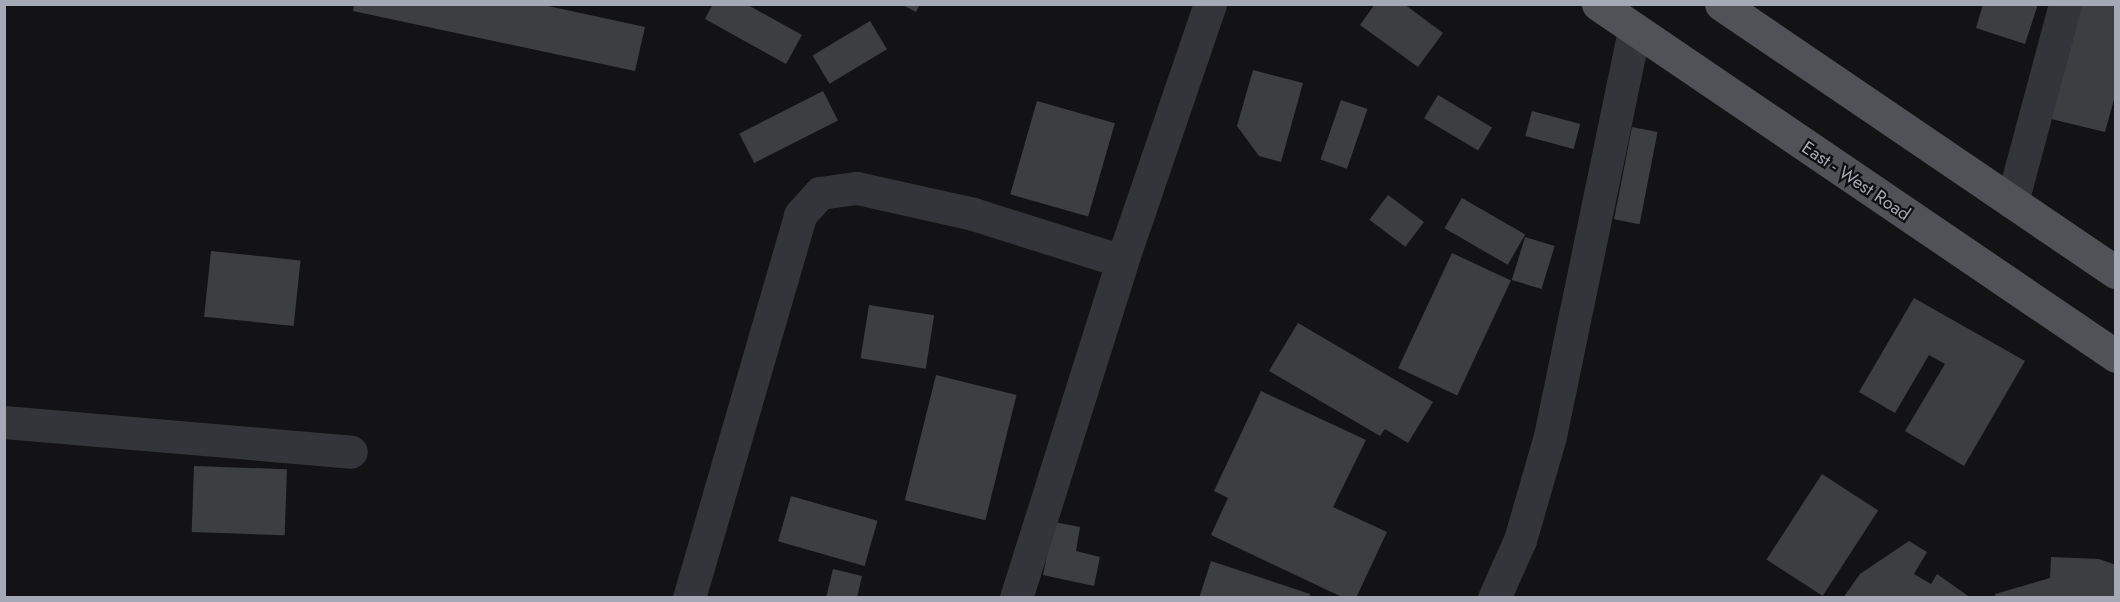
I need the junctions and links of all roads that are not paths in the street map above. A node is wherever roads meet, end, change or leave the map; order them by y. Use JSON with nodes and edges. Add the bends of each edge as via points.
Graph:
{"nodes":[{"id":1,"x":1210,"y":4,"type":"edge"},
{"id":2,"x":1598,"y":4,"type":"edge"},
{"id":3,"x":1721,"y":4,"type":"edge"},
{"id":4,"x":2065,"y":4,"type":"edge"},
{"id":5,"x":1634,"y":31,"type":"junction"},
{"id":6,"x":2012,"y":202,"type":"junction"},
{"id":7,"x":1122,"y":261,"type":"junction"},
{"id":8,"x":2115,"y":272,"type":"edge"},
{"id":9,"x":2115,"y":356,"type":"edge"},
{"id":10,"x":4,"y":422,"type":"edge"},
{"id":11,"x":351,"y":452,"type":"dead end"},
{"id":12,"x":689,"y":597,"type":"edge"},
{"id":13,"x":1016,"y":597,"type":"edge"},
{"id":14,"x":1494,"y":597,"type":"edge"}],
"edges":[{"from":1,"to":7,"type":"street"},
{"from":2,"to":5,"type":"main road","name":"East - West Road"},
{"from":3,"to":6,"type":"main road"},
{"from":4,"to":6,"type":"street"},
{"from":5,"to":9,"type":"main road","name":"East - West Road"},
{"from":5,"to":14,"type":"street","via":[[1550,436],[1520,540]]},
{"from":6,"to":8,"type":"main road"},
{"from":7,"to":12,"type":"street","via":[[973,214],[857,188],[820,193],[800,216]]},
{"from":7,"to":13,"type":"street"},
{"from":10,"to":11,"type":"street"}]}
